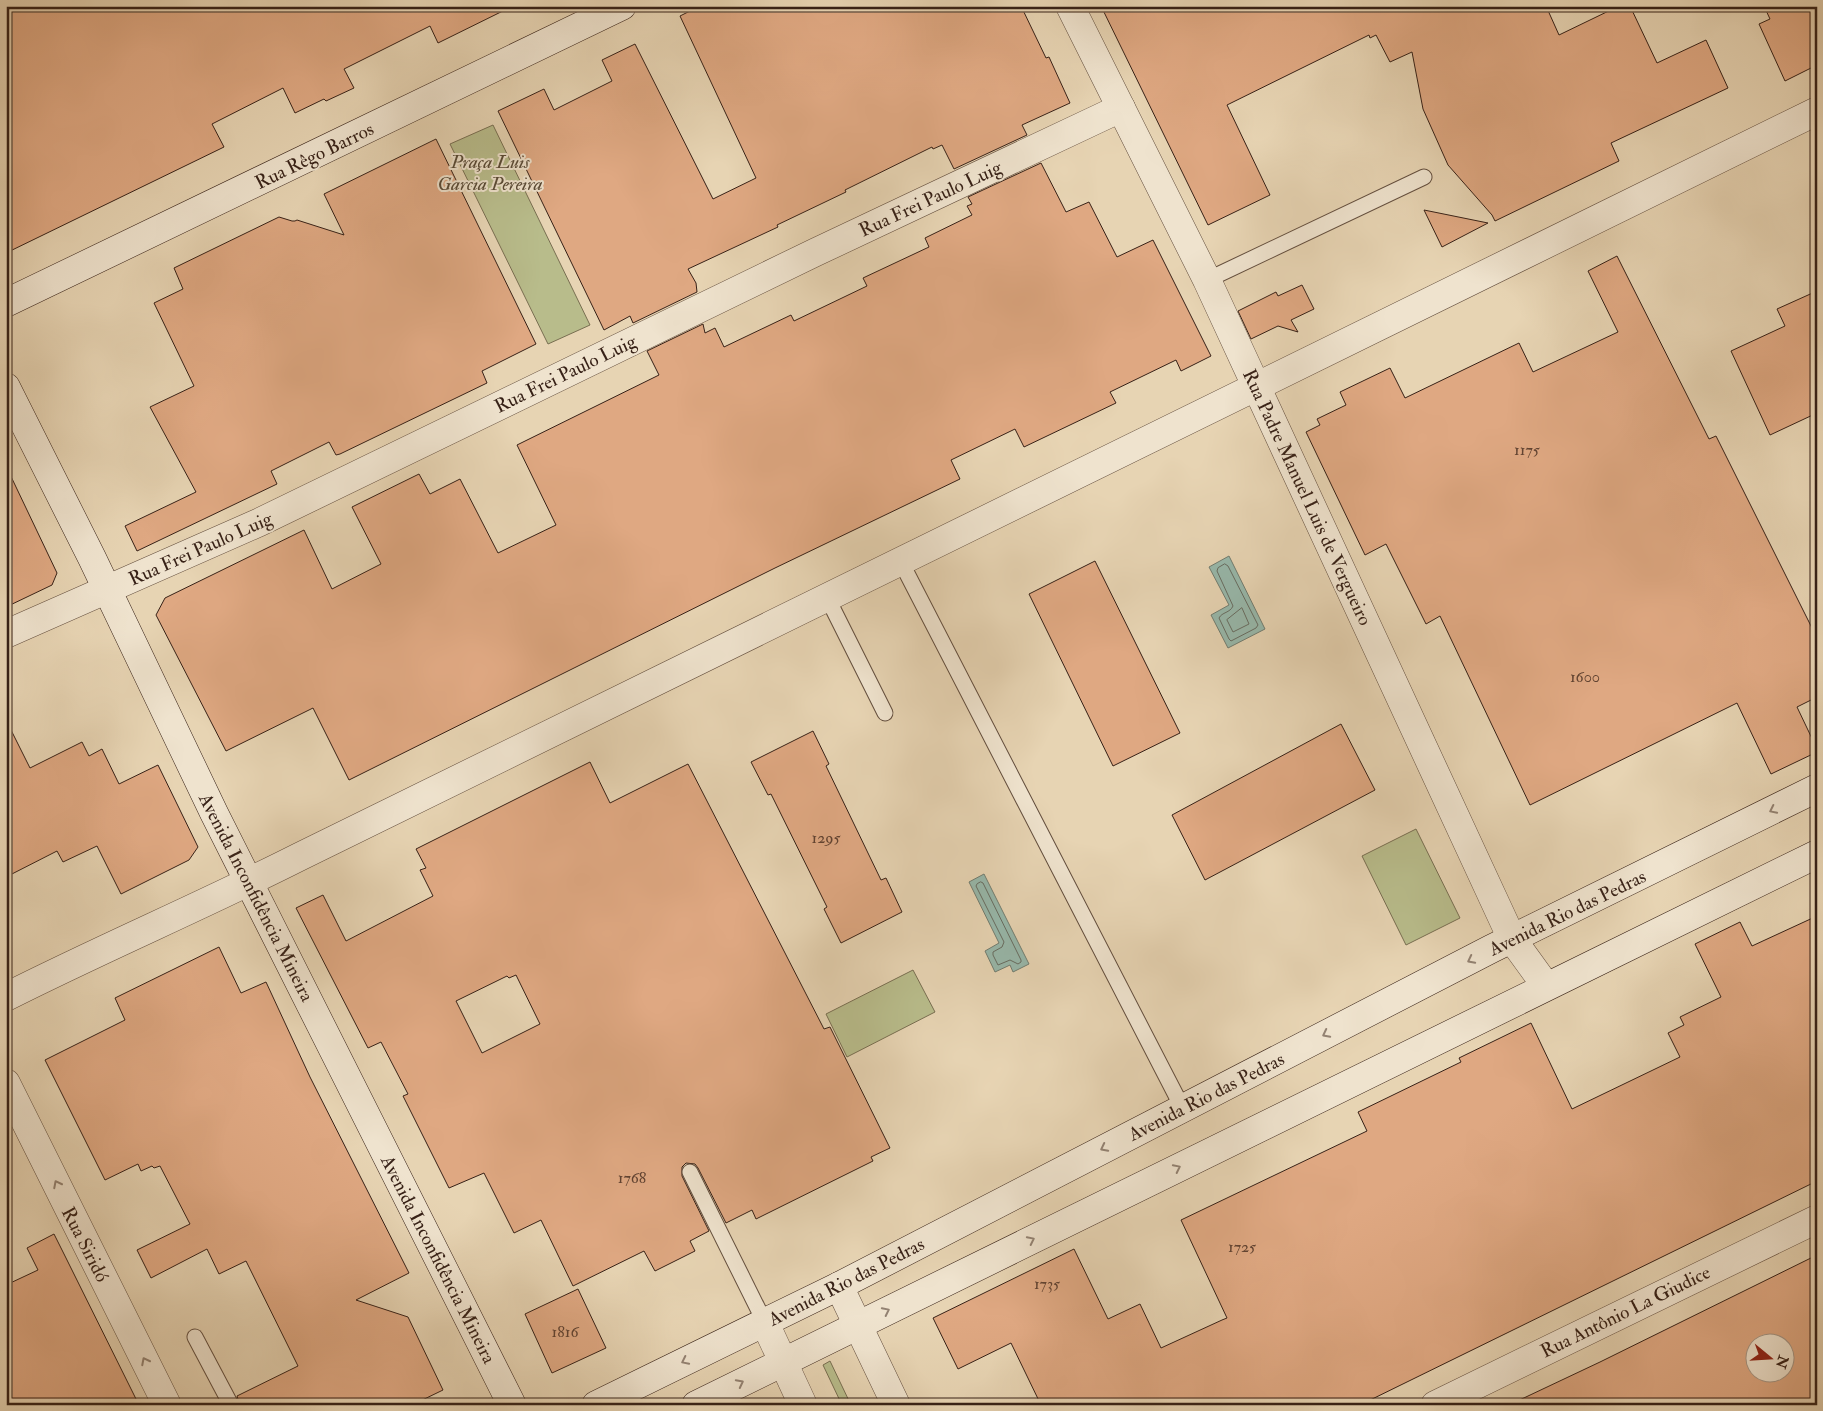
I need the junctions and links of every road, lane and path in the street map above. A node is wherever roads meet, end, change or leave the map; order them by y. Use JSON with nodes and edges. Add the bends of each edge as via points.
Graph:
{"nodes":[{"id":1,"x":622,"y":6,"type":"edge"},
{"id":2,"x":1070,"y":6,"type":"edge"},
{"id":3,"x":1121,"y":108,"type":"junction"},
{"id":4,"x":1817,"y":111,"type":"edge"},
{"id":5,"x":1424,"y":177,"type":"dead end"},
{"id":6,"x":1207,"y":280,"type":"junction"},
{"id":7,"x":6,"y":303,"type":"edge"},
{"id":8,"x":1256,"y":385,"type":"junction"},
{"id":9,"x":6,"y":387,"type":"edge"},
{"id":10,"x":900,"y":560,"type":"junction"},
{"id":11,"x":107,"y":590,"type":"junction"},
{"id":12,"x":827,"y":597,"type":"junction"},
{"id":13,"x":6,"y":634,"type":"edge"},
{"id":14,"x":885,"y":713,"type":"dead end"},
{"id":15,"x":1817,"y":788,"type":"edge"},
{"id":16,"x":1817,"y":854,"type":"edge"},
{"id":17,"x":248,"y":881,"type":"junction"},
{"id":18,"x":1512,"y":939,"type":"junction"},
{"id":19,"x":1546,"y":986,"type":"junction"},
{"id":20,"x":6,"y":997,"type":"edge"},
{"id":21,"x":6,"y":1083,"type":"edge"},
{"id":22,"x":1182,"y":1108,"type":"junction"},
{"id":23,"x":690,"y":1172,"type":"dead end"},
{"id":24,"x":1817,"y":1218,"type":"edge"},
{"id":25,"x":839,"y":1286,"type":"junction"},
{"id":26,"x":765,"y":1323,"type":"junction"},
{"id":27,"x":858,"y":1325,"type":"junction"},
{"id":28,"x":195,"y":1337,"type":"dead end"},
{"id":29,"x":784,"y":1361,"type":"junction"},
{"id":30,"x":167,"y":1405,"type":"edge"},
{"id":31,"x":231,"y":1405,"type":"edge"},
{"id":32,"x":512,"y":1405,"type":"edge"},
{"id":33,"x":596,"y":1405,"type":"edge"},
{"id":34,"x":696,"y":1405,"type":"edge"},
{"id":35,"x":803,"y":1405,"type":"edge"},
{"id":36,"x":896,"y":1405,"type":"edge"},
{"id":37,"x":1435,"y":1405,"type":"edge"}],
"edges":[{"from":1,"to":7,"type":"street","name":"Rua Rêgo Barros"},
{"from":2,"to":3,"type":"street","name":"Rua Padre Manuel Luis de Vergueiro"},
{"from":3,"to":6,"type":"street","name":"Rua Padre Manuel Luis de Vergueiro"},
{"from":3,"to":11,"type":"street","name":"Rua Frei Paulo Luig","via":[[260,522]]},
{"from":4,"to":8,"type":"street"},
{"from":5,"to":6,"type":"lane"},
{"from":6,"to":8,"type":"street","name":"Rua Padre Manuel Luis de Vergueiro"},
{"from":8,"to":10,"type":"street"},
{"from":8,"to":18,"type":"street","name":"Rua Padre Manuel Luis de Vergueiro"},
{"from":9,"to":11,"type":"street","name":"Avenida Inconfidência Mineira"},
{"from":10,"to":12,"type":"street"},
{"from":10,"to":22,"type":"lane"},
{"from":11,"to":13,"type":"street","name":"Rua Frei Paulo Luig"},
{"from":11,"to":17,"type":"street","name":"Avenida Inconfidência Mineira"},
{"from":12,"to":14,"type":"lane"},
{"from":12,"to":17,"type":"street"},
{"from":15,"to":18,"type":"street","name":"Avenida Rio das Pedras","one_way":true},
{"from":16,"to":19,"type":"street"},
{"from":17,"to":20,"type":"street"},
{"from":17,"to":32,"type":"street","name":"Avenida Inconfidência Mineira"},
{"from":18,"to":19,"type":"street","name":"Rua Padre Manuel Luis de Vergueiro"},
{"from":18,"to":22,"type":"street","name":"Avenida Rio das Pedras","one_way":true},
{"from":27,"to":19,"type":"street","one_way":true},
{"from":30,"to":21,"type":"street","name":"Rua Siridó","one_way":true},
{"from":22,"to":25,"type":"street","name":"Avenida Rio das Pedras","one_way":true},
{"from":23,"to":26,"type":"lane"},
{"from":24,"to":37,"type":"street","name":"Rua Antônio La Giudice"},
{"from":25,"to":26,"type":"street","name":"Avenida Rio das Pedras"},
{"from":25,"to":27,"type":"street"},
{"from":26,"to":29,"type":"street"},
{"from":26,"to":33,"type":"street","name":"Avenida Rio das Pedras","one_way":true},
{"from":27,"to":29,"type":"street"},
{"from":27,"to":36,"type":"street"},
{"from":28,"to":31,"type":"lane"},
{"from":34,"to":29,"type":"street","one_way":true},
{"from":29,"to":35,"type":"street"}]}
